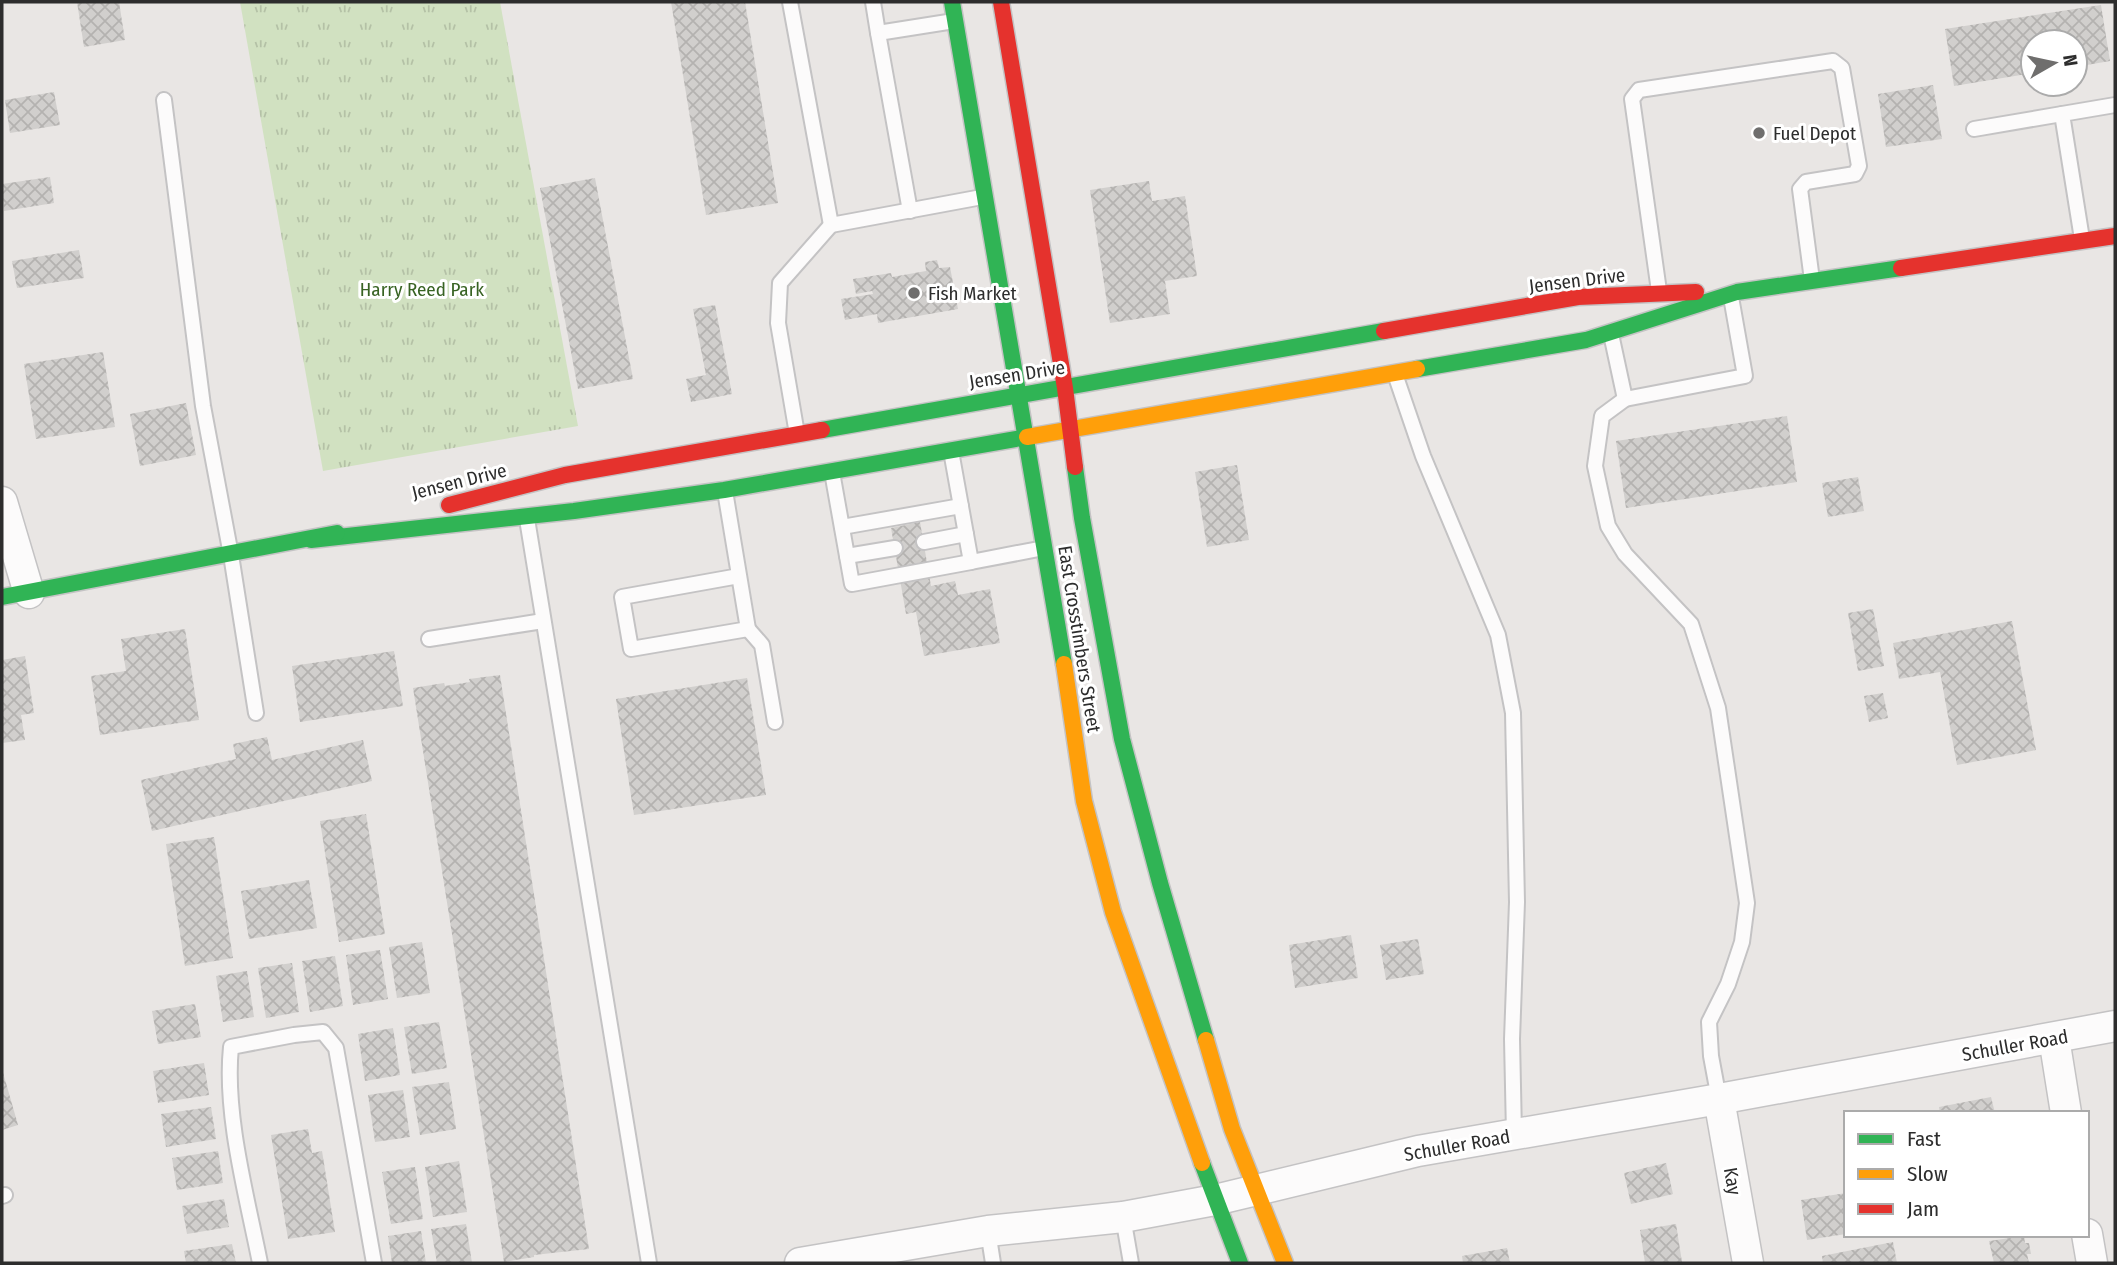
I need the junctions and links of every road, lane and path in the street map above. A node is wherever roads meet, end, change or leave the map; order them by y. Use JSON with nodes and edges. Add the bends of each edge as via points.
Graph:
{"nodes":[{"id":1,"x":790,"y":2,"type":"edge"},
{"id":2,"x":873,"y":2,"type":"edge"},
{"id":3,"x":952,"y":2,"type":"edge"},
{"id":4,"x":1001,"y":2,"type":"edge"},
{"id":5,"x":956,"y":21,"type":"junction"},
{"id":6,"x":878,"y":33,"type":"junction"},
{"id":7,"x":164,"y":100,"type":"dead end"},
{"id":8,"x":2115,"y":105,"type":"edge"},
{"id":9,"x":2062,"y":114,"type":"junction"},
{"id":10,"x":1974,"y":129,"type":"dead end"},
{"id":11,"x":984,"y":197,"type":"junction"},
{"id":12,"x":909,"y":211,"type":"junction"},
{"id":13,"x":831,"y":225,"type":"junction"},
{"id":14,"x":2115,"y":236,"type":"edge"},
{"id":15,"x":2082,"y":240,"type":"junction"},
{"id":16,"x":1812,"y":281,"type":"junction"},
{"id":17,"x":1660,"y":293,"type":"junction"},
{"id":18,"x":1734,"y":293,"type":"junction"},
{"id":19,"x":1510,"y":320,"type":"junction"},
{"id":20,"x":1611,"y":332,"type":"junction"},
{"id":21,"x":1515,"y":354,"type":"junction"},
{"id":22,"x":1395,"y":374,"type":"junction"},
{"id":23,"x":1065,"y":388,"type":"junction"},
{"id":24,"x":1017,"y":395,"type":"junction"},
{"id":25,"x":1625,"y":400,"type":"junction"},
{"id":26,"x":1070,"y":430,"type":"junction"},
{"id":27,"x":797,"y":434,"type":"junction"},
{"id":28,"x":1024,"y":437,"type":"junction"},
{"id":29,"x":951,"y":450,"type":"junction"},
{"id":30,"x":832,"y":471,"type":"junction"},
{"id":31,"x":724,"y":490,"type":"junction"},
{"id":32,"x":525,"y":501,"type":"junction"},
{"id":33,"x":2,"y":502,"type":"edge"},
{"id":34,"x":961,"y":506,"type":"junction"},
{"id":35,"x":842,"y":527,"type":"junction"},
{"id":36,"x":966,"y":534,"type":"junction"},
{"id":37,"x":311,"y":540,"type":"junction"},
{"id":38,"x":924,"y":542,"type":"dead end"},
{"id":39,"x":895,"y":548,"type":"dead end"},
{"id":40,"x":1044,"y":548,"type":"junction"},
{"id":41,"x":231,"y":555,"type":"junction"},
{"id":42,"x":847,"y":556,"type":"junction"},
{"id":43,"x":971,"y":562,"type":"junction"},
{"id":44,"x":739,"y":576,"type":"junction"},
{"id":45,"x":15,"y":595,"type":"edge"},
{"id":46,"x":543,"y":621,"type":"junction"},
{"id":47,"x":748,"y":629,"type":"junction"},
{"id":48,"x":429,"y":639,"type":"dead end"},
{"id":49,"x":256,"y":713,"type":"dead end"},
{"id":50,"x":775,"y":722,"type":"dead end"},
{"id":51,"x":2115,"y":1026,"type":"edge"},
{"id":52,"x":2054,"y":1038,"type":"junction"},
{"id":53,"x":1719,"y":1099,"type":"junction"},
{"id":54,"x":2066,"y":1111,"type":"edge"},
{"id":55,"x":1514,"y":1134,"type":"junction"},
{"id":56,"x":1255,"y":1189,"type":"junction"},
{"id":57,"x":1215,"y":1200,"type":"junction"},
{"id":58,"x":1123,"y":1217,"type":"junction"},
{"id":59,"x":988,"y":1231,"type":"junction"},
{"id":60,"x":2088,"y":1237,"type":"edge"},
{"id":61,"x":260,"y":1263,"type":"edge"},
{"id":62,"x":374,"y":1263,"type":"edge"},
{"id":63,"x":649,"y":1263,"type":"edge"},
{"id":64,"x":800,"y":1263,"type":"edge"},
{"id":65,"x":993,"y":1263,"type":"edge"},
{"id":66,"x":1131,"y":1263,"type":"edge"},
{"id":67,"x":1240,"y":1263,"type":"edge"},
{"id":68,"x":1285,"y":1263,"type":"edge"},
{"id":69,"x":1748,"y":1263,"type":"edge"},
{"id":70,"x":2092,"y":1263,"type":"edge"}],
"edges":[{"from":1,"to":13,"type":"lane"},
{"from":2,"to":6,"type":"lane"},
{"from":3,"to":5,"type":"main road","name":"East Crosstimbers Street"},
{"from":4,"to":23,"type":"main road","name":"East Crosstimbers Street"},
{"from":5,"to":6,"type":"lane"},
{"from":5,"to":11,"type":"main road","name":"East Crosstimbers Street"},
{"from":6,"to":12,"type":"lane"},
{"from":7,"to":41,"type":"lane","via":[[203,406]]},
{"from":8,"to":9,"type":"lane"},
{"from":9,"to":10,"type":"lane"},
{"from":9,"to":15,"type":"lane"},
{"from":11,"to":12,"type":"lane"},
{"from":11,"to":24,"type":"main road","name":"East Crosstimbers Street"},
{"from":12,"to":13,"type":"lane"},
{"from":13,"to":27,"type":"lane","via":[[780,283],[778,323]]},
{"from":14,"to":15,"type":"main road","name":"Jensen Drive"},
{"from":15,"to":16,"type":"main road","name":"Jensen Drive"},
{"from":16,"to":17,"type":"lane","via":[[1800,190],[1806,182],[1855,174],[1859,166],[1842,68],[1833,61],[1639,90],[1632,99]]},
{"from":16,"to":18,"type":"main road","name":"Jensen Drive"},
{"from":17,"to":18,"type":"main road","name":"Jensen Drive"},
{"from":17,"to":19,"type":"main road","name":"Jensen Drive","via":[[1578,297]]},
{"from":18,"to":20,"type":"main road","name":"Jensen Drive"},
{"from":18,"to":25,"type":"lane","via":[[1745,376]]},
{"from":19,"to":21,"type":"main road"},
{"from":19,"to":23,"type":"main road","name":"Jensen Drive"},
{"from":20,"to":21,"type":"main road","name":"Jensen Drive"},
{"from":20,"to":25,"type":"lane"},
{"from":21,"to":22,"type":"main road","name":"Jensen Drive"},
{"from":22,"to":26,"type":"main road","name":"Jensen Drive"},
{"from":22,"to":55,"type":"lane","via":[[1423,456],[1499,635],[1513,713],[1517,902]]},
{"from":23,"to":24,"type":"main road","name":"Jensen Drive"},
{"from":23,"to":26,"type":"main road","name":"East Crosstimbers Street"},
{"from":24,"to":27,"type":"main road","name":"Jensen Drive"},
{"from":24,"to":28,"type":"main road","name":"East Crosstimbers Street"},
{"from":25,"to":53,"type":"lane","via":[[1602,416],[1595,466],[1608,526],[1625,554],[1691,624],[1718,708],[1747,904],[1742,942],[1709,1022]]},
{"from":26,"to":28,"type":"main road","name":"Jensen Drive"},
{"from":26,"to":56,"type":"main road","name":"East Crosstimbers Street","via":[[1122,740],[1156,895]]},
{"from":27,"to":32,"type":"main road","name":"Jensen Drive","via":[[565,475]]},
{"from":28,"to":29,"type":"main road","name":"Jensen Drive"},
{"from":28,"to":40,"type":"main road","name":"East Crosstimbers Street"},
{"from":29,"to":30,"type":"main road","name":"Jensen Drive"},
{"from":29,"to":34,"type":"lane"},
{"from":30,"to":31,"type":"main road","name":"Jensen Drive"},
{"from":30,"to":35,"type":"lane"},
{"from":31,"to":32,"type":"main road","name":"Jensen Drive"},
{"from":31,"to":44,"type":"lane"},
{"from":32,"to":37,"type":"main road","name":"Jensen Drive"},
{"from":32,"to":37,"type":"main road","name":"Jensen Drive","via":[[424,511]]},
{"from":32,"to":46,"type":"lane"},
{"from":33,"to":45,"type":"street"},
{"from":34,"to":35,"type":"lane"},
{"from":34,"to":36,"type":"lane"},
{"from":35,"to":42,"type":"lane"},
{"from":36,"to":38,"type":"lane"},
{"from":36,"to":43,"type":"lane"},
{"from":37,"to":41,"type":"main road","name":"Jensen Drive"},
{"from":39,"to":42,"type":"lane"},
{"from":40,"to":43,"type":"lane"},
{"from":40,"to":57,"type":"main road","name":"East Crosstimbers Street","via":[[1084,801]]},
{"from":41,"to":45,"type":"main road","name":"Jensen Drive"},
{"from":41,"to":49,"type":"lane"},
{"from":42,"to":43,"type":"lane","via":[[852,584]]},
{"from":44,"to":47,"type":"lane"},
{"from":44,"to":47,"type":"lane","via":[[622,597],[631,649]]},
{"from":46,"to":48,"type":"lane"},
{"from":46,"to":63,"type":"lane"},
{"from":47,"to":50,"type":"lane","via":[[762,645]]},
{"from":51,"to":52,"type":"street","name":"Schuller Road"},
{"from":52,"to":53,"type":"street","name":"Schuller Road"},
{"from":52,"to":54,"type":"street"},
{"from":53,"to":55,"type":"street","name":"Schuller Road"},
{"from":53,"to":69,"type":"street","name":"Kay"},
{"from":55,"to":56,"type":"street","name":"Schuller Road"},
{"from":56,"to":57,"type":"street","name":"Schuller Road"},
{"from":56,"to":68,"type":"main road","name":"East Crosstimbers Street"},
{"from":57,"to":58,"type":"street","name":"Schuller Road"},
{"from":57,"to":67,"type":"main road","name":"East Crosstimbers Street"},
{"from":58,"to":59,"type":"street","name":"Schuller Road"},
{"from":58,"to":66,"type":"lane"},
{"from":59,"to":64,"type":"street","name":"Schuller Road"},
{"from":59,"to":65,"type":"lane"},
{"from":60,"to":70,"type":"street"},
{"from":61,"to":62,"type":"lane","via":[[231,1108],[231,1047],[323,1032],[337,1048]]}]}
